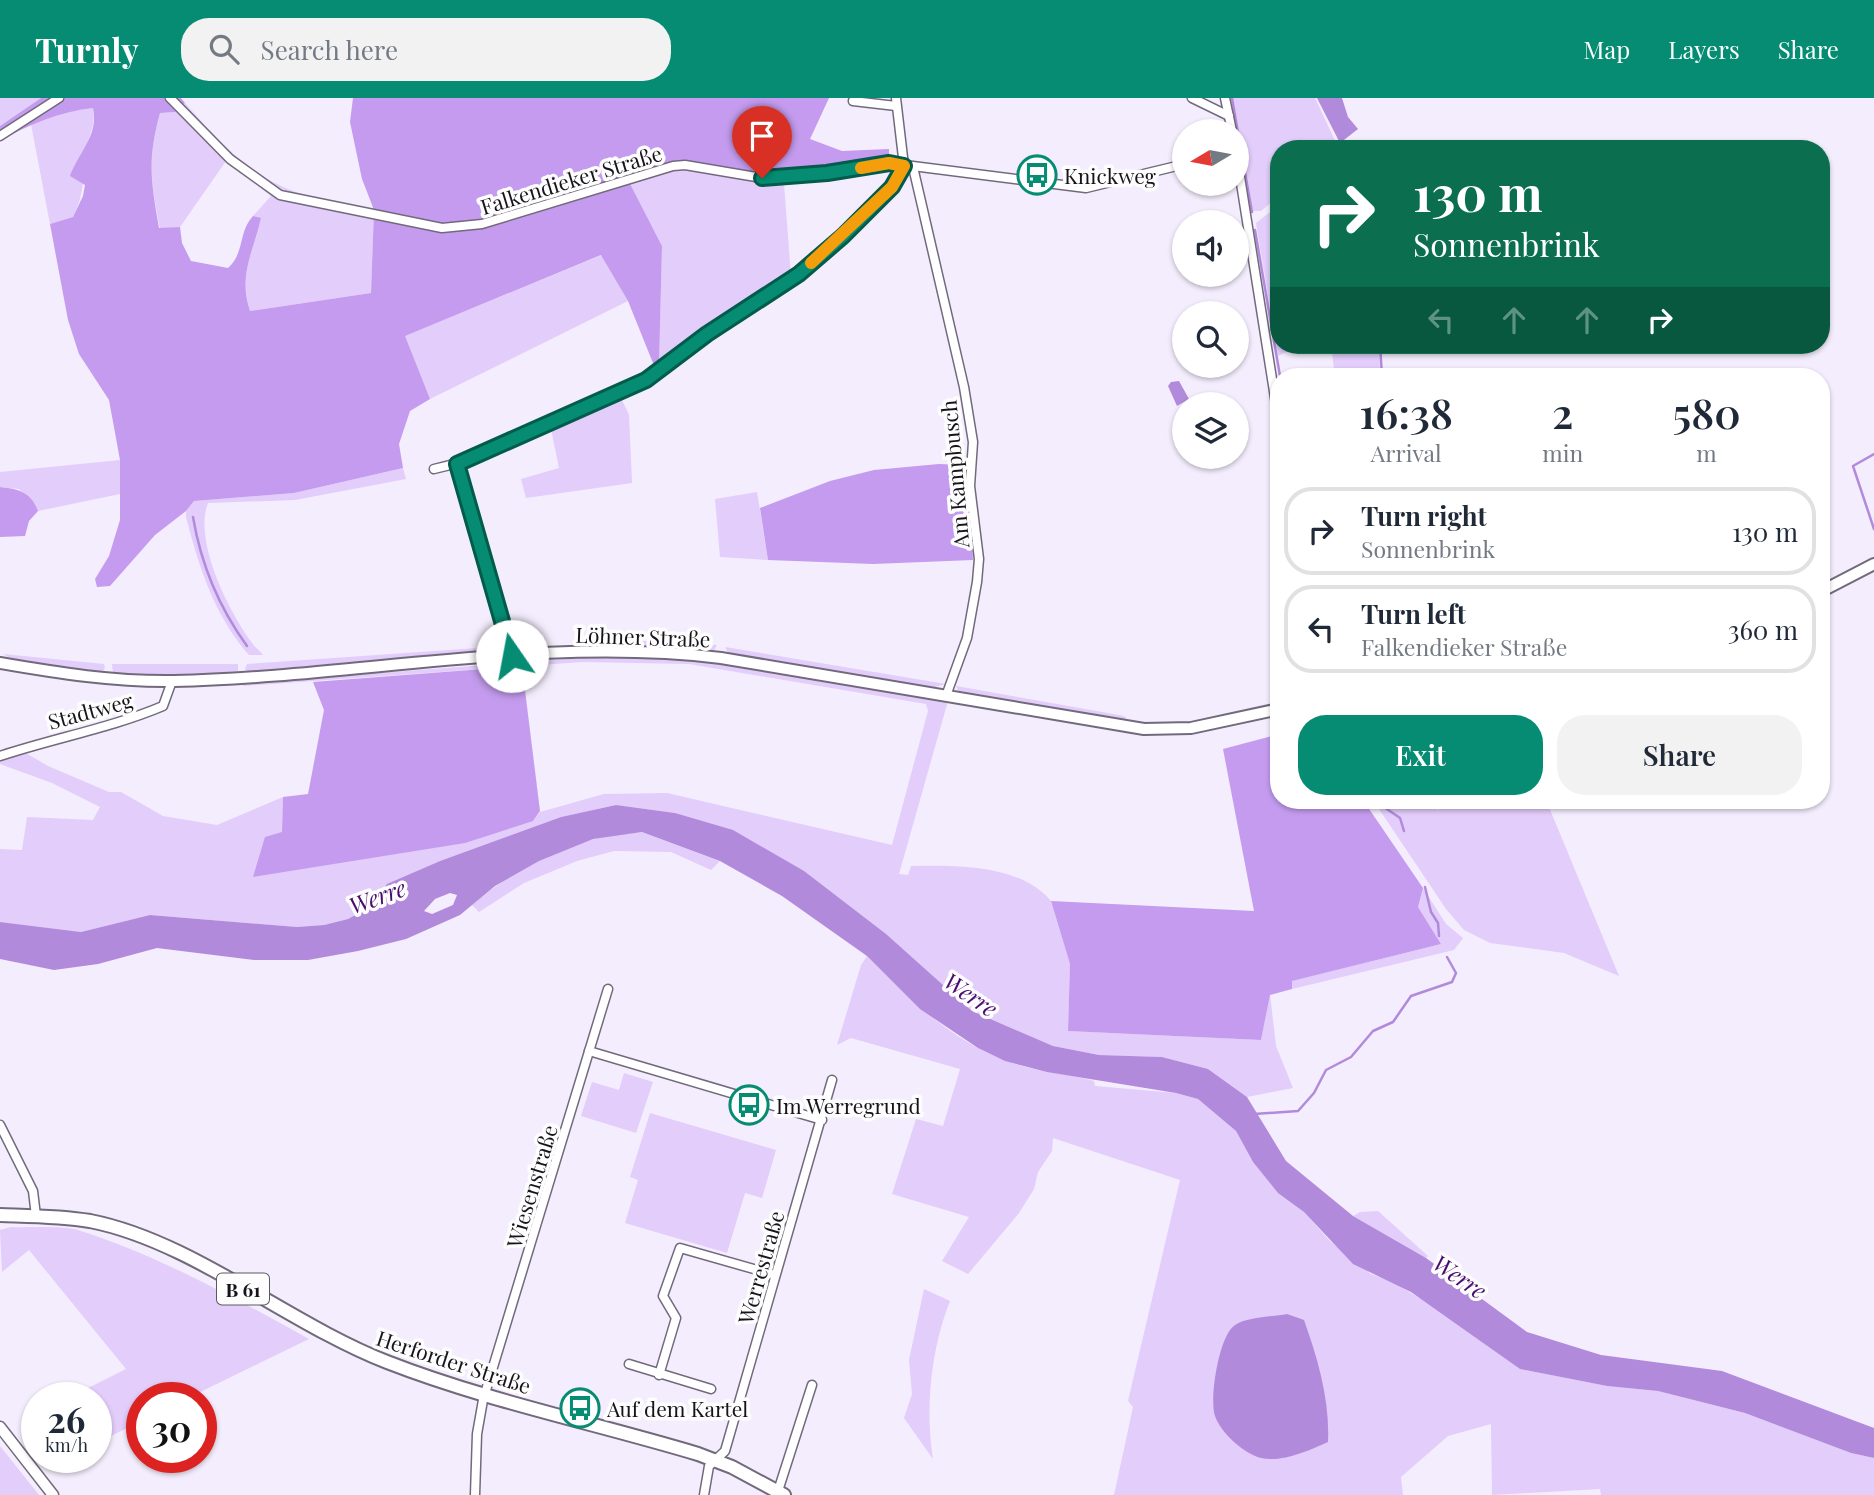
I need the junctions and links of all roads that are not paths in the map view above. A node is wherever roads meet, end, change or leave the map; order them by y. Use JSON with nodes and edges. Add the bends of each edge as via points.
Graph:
{"nodes":[{"id":1,"x":59,"y":98,"type":"edge"},
{"id":2,"x":1192,"y":98,"type":"edge"},
{"id":3,"x":1225,"y":98,"type":"edge"},
{"id":4,"x":170,"y":99,"type":"edge"},
{"id":5,"x":853,"y":101,"type":"dead end"},
{"id":6,"x":896,"y":102,"type":"edge"},
{"id":7,"x":1229,"y":116,"type":"junction"},
{"id":8,"x":1230,"y":119,"type":"edge"},
{"id":9,"x":0,"y":136,"type":"edge"},
{"id":10,"x":908,"y":167,"type":"junction"},
{"id":11,"x":1172,"y":167,"type":"edge"},
{"id":12,"x":1243,"y":196,"type":"edge"},
{"id":13,"x":1270,"y":368,"type":"edge"},
{"id":14,"x":457,"y":464,"type":"junction"},
{"id":15,"x":434,"y":468,"type":"dead end"},
{"id":16,"x":1874,"y":564,"type":"edge"},
{"id":17,"x":1830,"y":587,"type":"edge"},
{"id":18,"x":512,"y":656,"type":"junction"},
{"id":19,"x":0,"y":663,"type":"edge"},
{"id":20,"x":172,"y":681,"type":"junction"},
{"id":21,"x":946,"y":696,"type":"junction"},
{"id":22,"x":1270,"y":711,"type":"edge"},
{"id":23,"x":0,"y":756,"type":"edge"},
{"id":24,"x":608,"y":989,"type":"dead end"},
{"id":25,"x":589,"y":1051,"type":"junction"},
{"id":26,"x":832,"y":1080,"type":"dead end"},
{"id":27,"x":822,"y":1120,"type":"junction"},
{"id":28,"x":0,"y":1125,"type":"edge"},
{"id":29,"x":0,"y":1215,"type":"edge"},
{"id":30,"x":36,"y":1216,"type":"junction"},
{"id":31,"x":775,"y":1275,"type":"junction"},
{"id":32,"x":629,"y":1364,"type":"dead end"},
{"id":33,"x":659,"y":1375,"type":"junction"},
{"id":34,"x":812,"y":1385,"type":"dead end"},
{"id":35,"x":711,"y":1389,"type":"dead end"},
{"id":36,"x":486,"y":1393,"type":"junction"},
{"id":37,"x":0,"y":1427,"type":"edge"},
{"id":38,"x":715,"y":1460,"type":"junction"},
{"id":39,"x":781,"y":1493,"type":"edge"},
{"id":40,"x":53,"y":1495,"type":"edge"},
{"id":41,"x":475,"y":1495,"type":"edge"},
{"id":42,"x":704,"y":1495,"type":"edge"}],
"edges":[{"from":1,"to":9,"type":"street"},
{"from":2,"to":7,"type":"street"},
{"from":3,"to":7,"type":"street"},
{"from":4,"to":10,"type":"street","name":"Falkendieker Straße","via":[[230,159],[280,195],[442,228],[482,224],[673,166],[762,178],[889,163]]},
{"from":5,"to":6,"type":"street"},
{"from":6,"to":10,"type":"street"},
{"from":7,"to":8,"type":"street"},
{"from":10,"to":11,"type":"street","name":"Falkendieker Straße","via":[[1086,188]]},
{"from":10,"to":14,"type":"street","via":[[843,236],[799,274],[646,380]]},
{"from":10,"to":21,"type":"street","name":"Am Kampbusch","via":[[964,387],[973,442],[970,486],[978,546],[977,582],[967,638]]},
{"from":12,"to":13,"type":"street"},
{"from":14,"to":15,"type":"street"},
{"from":14,"to":18,"type":"street"},
{"from":16,"to":17,"type":"main road"},
{"from":18,"to":20,"type":"main road","name":"Löhner Straße"},
{"from":18,"to":21,"type":"main road","name":"Löhner Straße","via":[[693,654]]},
{"from":19,"to":20,"type":"main road","name":"Löhner Straße","via":[[89,676]]},
{"from":20,"to":23,"type":"street","name":"Stadtweg","via":[[163,706]]},
{"from":21,"to":22,"type":"main road","name":"Löhner Straße","via":[[1161,729],[1203,726]]},
{"from":24,"to":25,"type":"street","name":"Wiesenstraße"},
{"from":25,"to":27,"type":"street"},
{"from":25,"to":36,"type":"street","name":"Wiesenstraße"},
{"from":26,"to":27,"type":"street","name":"Werrestraße"},
{"from":27,"to":31,"type":"street","name":"Werrestraße"},
{"from":28,"to":30,"type":"street","via":[[33,1191]]},
{"from":29,"to":30,"type":"main road","name":"Herforder Straße","number":"B 61"},
{"from":30,"to":36,"type":"main road","name":"Herforder Straße","number":"B 61","via":[[90,1222],[143,1238],[352,1347],[434,1379]]},
{"from":31,"to":33,"type":"street","via":[[680,1248],[663,1296],[676,1318]]},
{"from":31,"to":38,"type":"street","name":"Werrestraße","via":[[724,1451]]},
{"from":32,"to":33,"type":"street"},
{"from":33,"to":35,"type":"street"},
{"from":34,"to":39,"type":"street"},
{"from":36,"to":38,"type":"main road","name":"Herforder Straße","number":"B 61"},
{"from":36,"to":41,"type":"street","name":"Wiesenstraße","via":[[477,1434]]},
{"from":37,"to":40,"type":"street"},
{"from":38,"to":39,"type":"main road","name":"Herforder Straße","number":"B 61"},
{"from":38,"to":42,"type":"street","name":"Werrestraße","via":[[706,1475]]}]}
